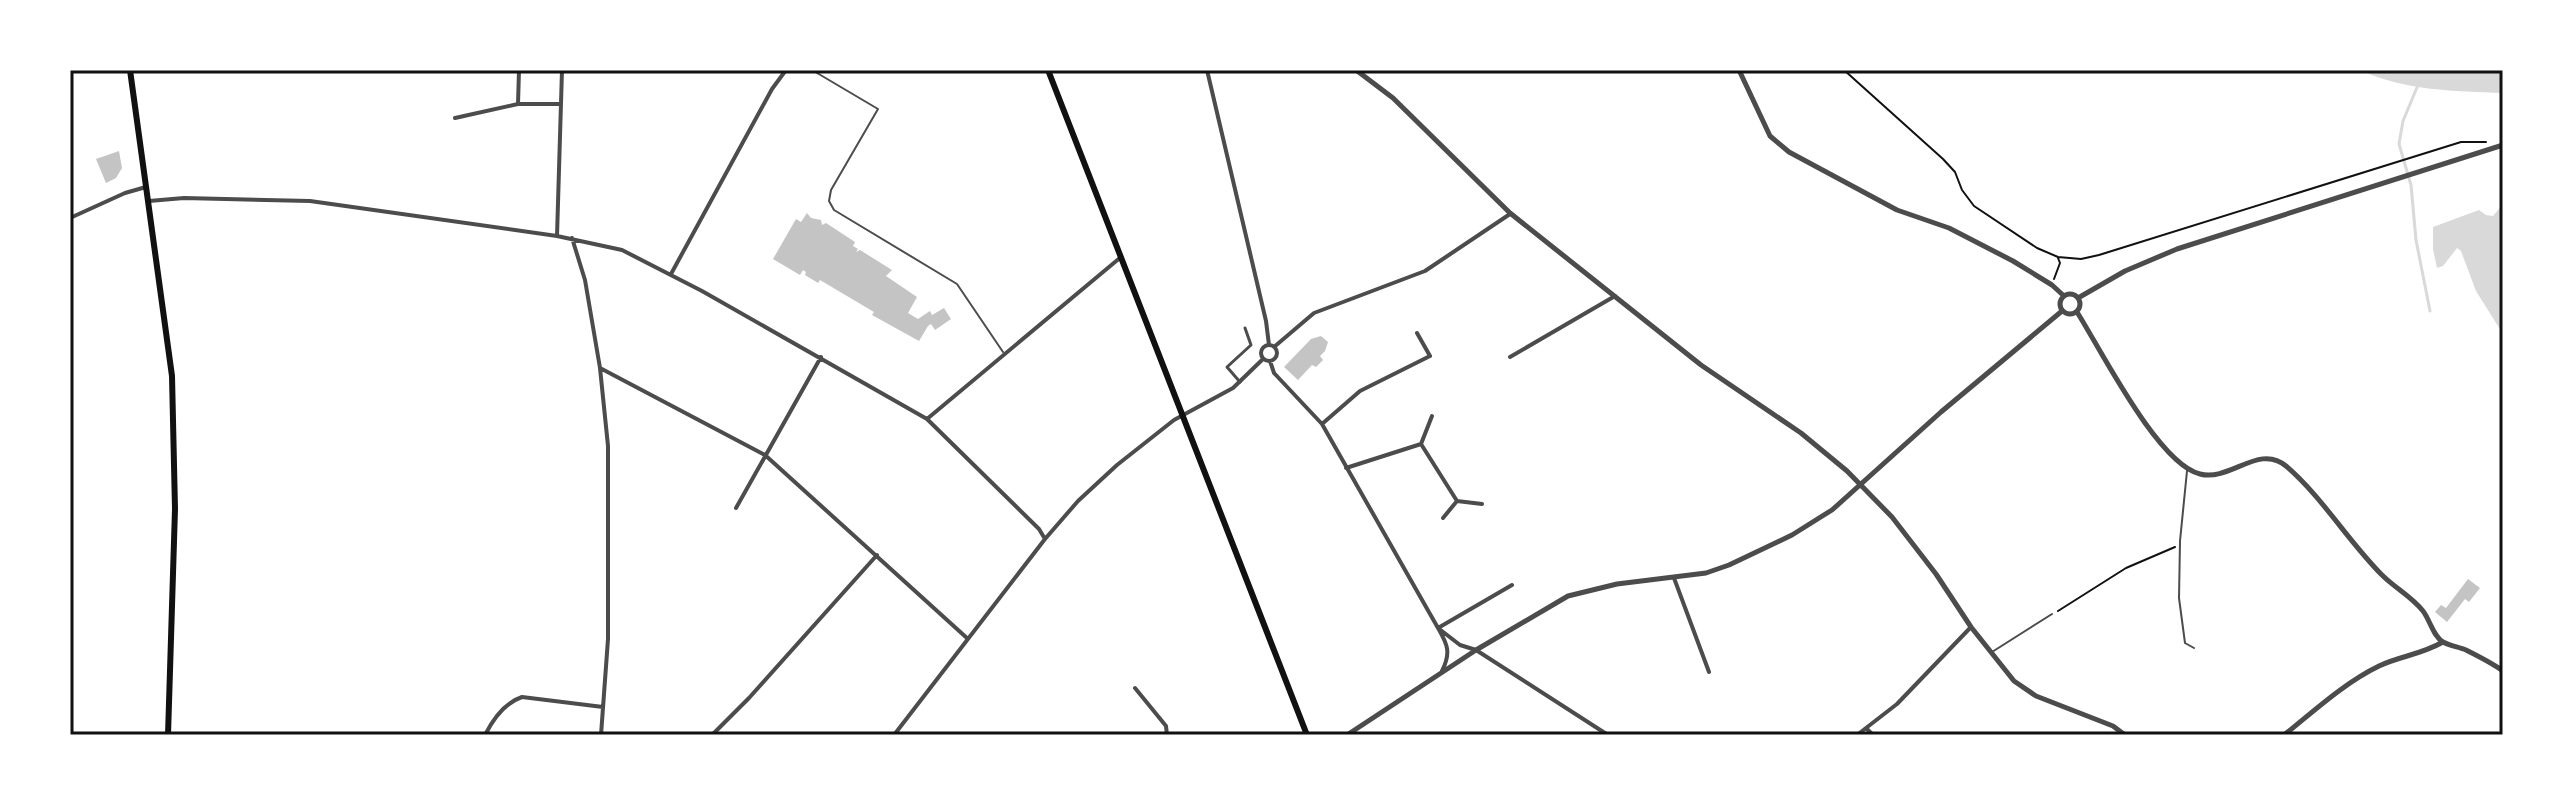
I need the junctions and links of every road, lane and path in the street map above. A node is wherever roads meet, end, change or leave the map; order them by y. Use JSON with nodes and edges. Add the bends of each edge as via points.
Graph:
{"nodes":[{"id":1,"x":130,"y":70,"type":"edge"},
{"id":2,"x":519,"y":70,"type":"edge"},
{"id":3,"x":562,"y":70,"type":"edge"},
{"id":4,"x":786,"y":70,"type":"edge"},
{"id":5,"x":812,"y":70,"type":"edge"},
{"id":6,"x":1048,"y":70,"type":"edge"},
{"id":7,"x":1207,"y":70,"type":"edge"},
{"id":8,"x":1356,"y":70,"type":"edge"},
{"id":9,"x":1739,"y":70,"type":"edge"},
{"id":10,"x":1844,"y":70,"type":"edge"},
{"id":11,"x":518,"y":104,"type":"junction"},
{"id":12,"x":561,"y":104,"type":"junction"},
{"id":13,"x":455,"y":118,"type":"dead end"},
{"id":14,"x":2492,"y":140,"type":"dead end"},
{"id":15,"x":2503,"y":145,"type":"edge"},
{"id":16,"x":147,"y":187,"type":"junction"},
{"id":17,"x":149,"y":201,"type":"junction"},
{"id":18,"x":1510,"y":213,"type":"junction"},
{"id":19,"x":70,"y":218,"type":"edge"},
{"id":20,"x":557,"y":236,"type":"junction"},
{"id":21,"x":572,"y":238,"type":"junction"},
{"id":22,"x":1121,"y":257,"type":"junction"},
{"id":23,"x":2058,"y":257,"type":"junction"},
{"id":24,"x":671,"y":274,"type":"junction"},
{"id":25,"x":2052,"y":285,"type":"junction"},
{"id":26,"x":1615,"y":296,"type":"junction"},
{"id":27,"x":2064,"y":296,"type":"junction"},
{"id":28,"x":2078,"y":298,"type":"junction"},
{"id":29,"x":2062,"y":311,"type":"junction"},
{"id":30,"x":2077,"y":312,"type":"junction"},
{"id":31,"x":1245,"y":328,"type":"dead end"},
{"id":32,"x":1417,"y":333,"type":"dead end"},
{"id":33,"x":1271,"y":346,"type":"junction"},
{"id":34,"x":1004,"y":353,"type":"junction"},
{"id":35,"x":821,"y":357,"type":"junction"},
{"id":36,"x":1510,"y":357,"type":"dead end"},
{"id":37,"x":1263,"y":359,"type":"junction"},
{"id":38,"x":1270,"y":361,"type":"junction"},
{"id":39,"x":600,"y":368,"type":"junction"},
{"id":40,"x":1240,"y":382,"type":"junction"},
{"id":41,"x":1182,"y":415,"type":"junction"},
{"id":42,"x":1432,"y":416,"type":"dead end"},
{"id":43,"x":927,"y":419,"type":"junction"},
{"id":44,"x":1322,"y":424,"type":"junction"},
{"id":45,"x":1421,"y":444,"type":"junction"},
{"id":46,"x":765,"y":455,"type":"junction"},
{"id":47,"x":1346,"y":468,"type":"junction"},
{"id":48,"x":2187,"y":469,"type":"junction"},
{"id":49,"x":1861,"y":484,"type":"junction"},
{"id":50,"x":1457,"y":501,"type":"junction"},
{"id":51,"x":1482,"y":504,"type":"dead end"},
{"id":52,"x":736,"y":508,"type":"dead end"},
{"id":53,"x":1443,"y":518,"type":"dead end"},
{"id":54,"x":1045,"y":539,"type":"junction"},
{"id":55,"x":2180,"y":545,"type":"junction"},
{"id":56,"x":877,"y":555,"type":"junction"},
{"id":57,"x":1674,"y":578,"type":"junction"},
{"id":58,"x":1512,"y":585,"type":"dead end"},
{"id":59,"x":2052,"y":614,"type":"joint"},
{"id":60,"x":1971,"y":627,"type":"junction"},
{"id":61,"x":1438,"y":628,"type":"junction"},
{"id":62,"x":968,"y":639,"type":"junction"},
{"id":63,"x":2443,"y":642,"type":"junction"},
{"id":64,"x":2194,"y":648,"type":"dead end"},
{"id":65,"x":1476,"y":650,"type":"junction"},
{"id":66,"x":1992,"y":653,"type":"junction"},
{"id":67,"x":2503,"y":671,"type":"edge"},
{"id":68,"x":1709,"y":672,"type":"dead end"},
{"id":69,"x":1441,"y":673,"type":"junction"},
{"id":70,"x":1135,"y":688,"type":"dead end"},
{"id":71,"x":603,"y":707,"type":"junction"},
{"id":72,"x":1866,"y":728,"type":"junction"},
{"id":73,"x":168,"y":735,"type":"edge"},
{"id":74,"x":485,"y":735,"type":"edge"},
{"id":75,"x":601,"y":735,"type":"edge"},
{"id":76,"x":712,"y":735,"type":"edge"},
{"id":77,"x":894,"y":735,"type":"edge"},
{"id":78,"x":1167,"y":735,"type":"edge"},
{"id":79,"x":1307,"y":735,"type":"edge"},
{"id":80,"x":1347,"y":735,"type":"edge"},
{"id":81,"x":1608,"y":735,"type":"edge"},
{"id":82,"x":1857,"y":735,"type":"edge"},
{"id":83,"x":1873,"y":735,"type":"edge"},
{"id":84,"x":2125,"y":735,"type":"edge"},
{"id":85,"x":2284,"y":735,"type":"edge"}],
"edges":[{"from":1,"to":16,"type":"main road"},
{"from":2,"to":11,"type":"street"},
{"from":3,"to":12,"type":"street"},
{"from":4,"to":24,"type":"street"},
{"from":5,"to":34,"type":"lane","via":[[878,109],[831,190],[834,210],[957,284]]},
{"from":6,"to":22,"type":"main road"},
{"from":7,"to":33,"type":"street"},
{"from":8,"to":18,"type":"street","via":[[1393,98]]},
{"from":9,"to":25,"type":"street","via":[[1770,136],[1789,152],[1897,210],[1949,228]]},
{"from":10,"to":23,"type":"path","via":[[1943,159],[1974,206]]},
{"from":11,"to":12,"type":"street"},
{"from":11,"to":13,"type":"street"},
{"from":12,"to":20,"type":"street"},
{"from":14,"to":23,"type":"path","via":[[2461,142],[2099,255]]},
{"from":15,"to":28,"type":"street","via":[[2177,249]]},
{"from":16,"to":17,"type":"main road"},
{"from":16,"to":19,"type":"street"},
{"from":17,"to":20,"type":"street","via":[[295,199]]},
{"from":17,"to":73,"type":"main road","via":[[172,376],[175,450]]},
{"from":18,"to":26,"type":"street"},
{"from":18,"to":33,"type":"street","via":[[1425,271],[1314,313]]},
{"from":20,"to":21,"type":"street"},
{"from":21,"to":24,"type":"street","via":[[622,250]]},
{"from":21,"to":39,"type":"street"},
{"from":22,"to":34,"type":"street"},
{"from":22,"to":41,"type":"main road"},
{"from":23,"to":25,"type":"path"},
{"from":24,"to":35,"type":"street"},
{"from":25,"to":27,"type":"street"},
{"from":26,"to":36,"type":"street"},
{"from":26,"to":49,"type":"street","via":[[1701,365],[1801,433]]},
{"from":27,"to":28,"type":"street"},
{"from":27,"to":29,"type":"street"},
{"from":28,"to":30,"type":"street"},
{"from":29,"to":30,"type":"street"},
{"from":29,"to":49,"type":"street"},
{"from":30,"to":48,"type":"street","via":[[2140,415]]},
{"from":31,"to":40,"type":"street","via":[[1251,345],[1226,365]]},
{"from":32,"to":44,"type":"street","via":[[1430,356],[1360,391]]},
{"from":33,"to":37,"type":"street","via":[[1261,350]]},
{"from":33,"to":38,"type":"street","via":[[1276,354]]},
{"from":34,"to":43,"type":"street"},
{"from":35,"to":43,"type":"street"},
{"from":35,"to":46,"type":"street"},
{"from":37,"to":38,"type":"street"},
{"from":37,"to":40,"type":"street"},
{"from":38,"to":44,"type":"street","via":[[1274,373]]},
{"from":39,"to":46,"type":"street"},
{"from":39,"to":71,"type":"street","via":[[608,446]]},
{"from":40,"to":41,"type":"street"},
{"from":41,"to":54,"type":"street","via":[[1117,465]]},
{"from":41,"to":79,"type":"main road"},
{"from":42,"to":45,"type":"street"},
{"from":43,"to":54,"type":"street"},
{"from":44,"to":47,"type":"street"},
{"from":45,"to":47,"type":"street"},
{"from":45,"to":50,"type":"street"},
{"from":46,"to":52,"type":"street"},
{"from":46,"to":56,"type":"street"},
{"from":47,"to":61,"type":"street"},
{"from":48,"to":55,"type":"lane"},
{"from":48,"to":63,"type":"street","via":[[2215,476],[2261,458],[2283,463],[2382,575],[2423,611]]},
{"from":49,"to":57,"type":"street","via":[[1792,535],[1729,565]]},
{"from":49,"to":60,"type":"street","via":[[1936,574]]},
{"from":50,"to":51,"type":"street"},
{"from":50,"to":53,"type":"street"},
{"from":54,"to":62,"type":"street"},
{"from":55,"to":59,"type":"path","via":[[2126,568]]},
{"from":55,"to":64,"type":"lane","via":[[2185,643]]},
{"from":56,"to":62,"type":"street"},
{"from":56,"to":76,"type":"street"},
{"from":57,"to":65,"type":"street","via":[[1568,596]]},
{"from":57,"to":68,"type":"street"},
{"from":58,"to":61,"type":"street"},
{"from":59,"to":66,"type":"lane"},
{"from":60,"to":66,"type":"street"},
{"from":60,"to":72,"type":"street","via":[[1897,704]]},
{"from":61,"to":65,"type":"street"},
{"from":61,"to":69,"type":"street","via":[[1448,659]]},
{"from":62,"to":77,"type":"street"},
{"from":63,"to":67,"type":"street"},
{"from":63,"to":85,"type":"street","via":[[2380,665]]},
{"from":65,"to":69,"type":"street"},
{"from":65,"to":81,"type":"street"},
{"from":66,"to":84,"type":"street","via":[[2014,681],[2036,696]]},
{"from":69,"to":80,"type":"street"},
{"from":70,"to":78,"type":"street","via":[[1166,726]]},
{"from":71,"to":74,"type":"street","via":[[522,697],[502,709]]},
{"from":71,"to":75,"type":"street"},
{"from":72,"to":82,"type":"street"},
{"from":72,"to":83,"type":"street"}]}
